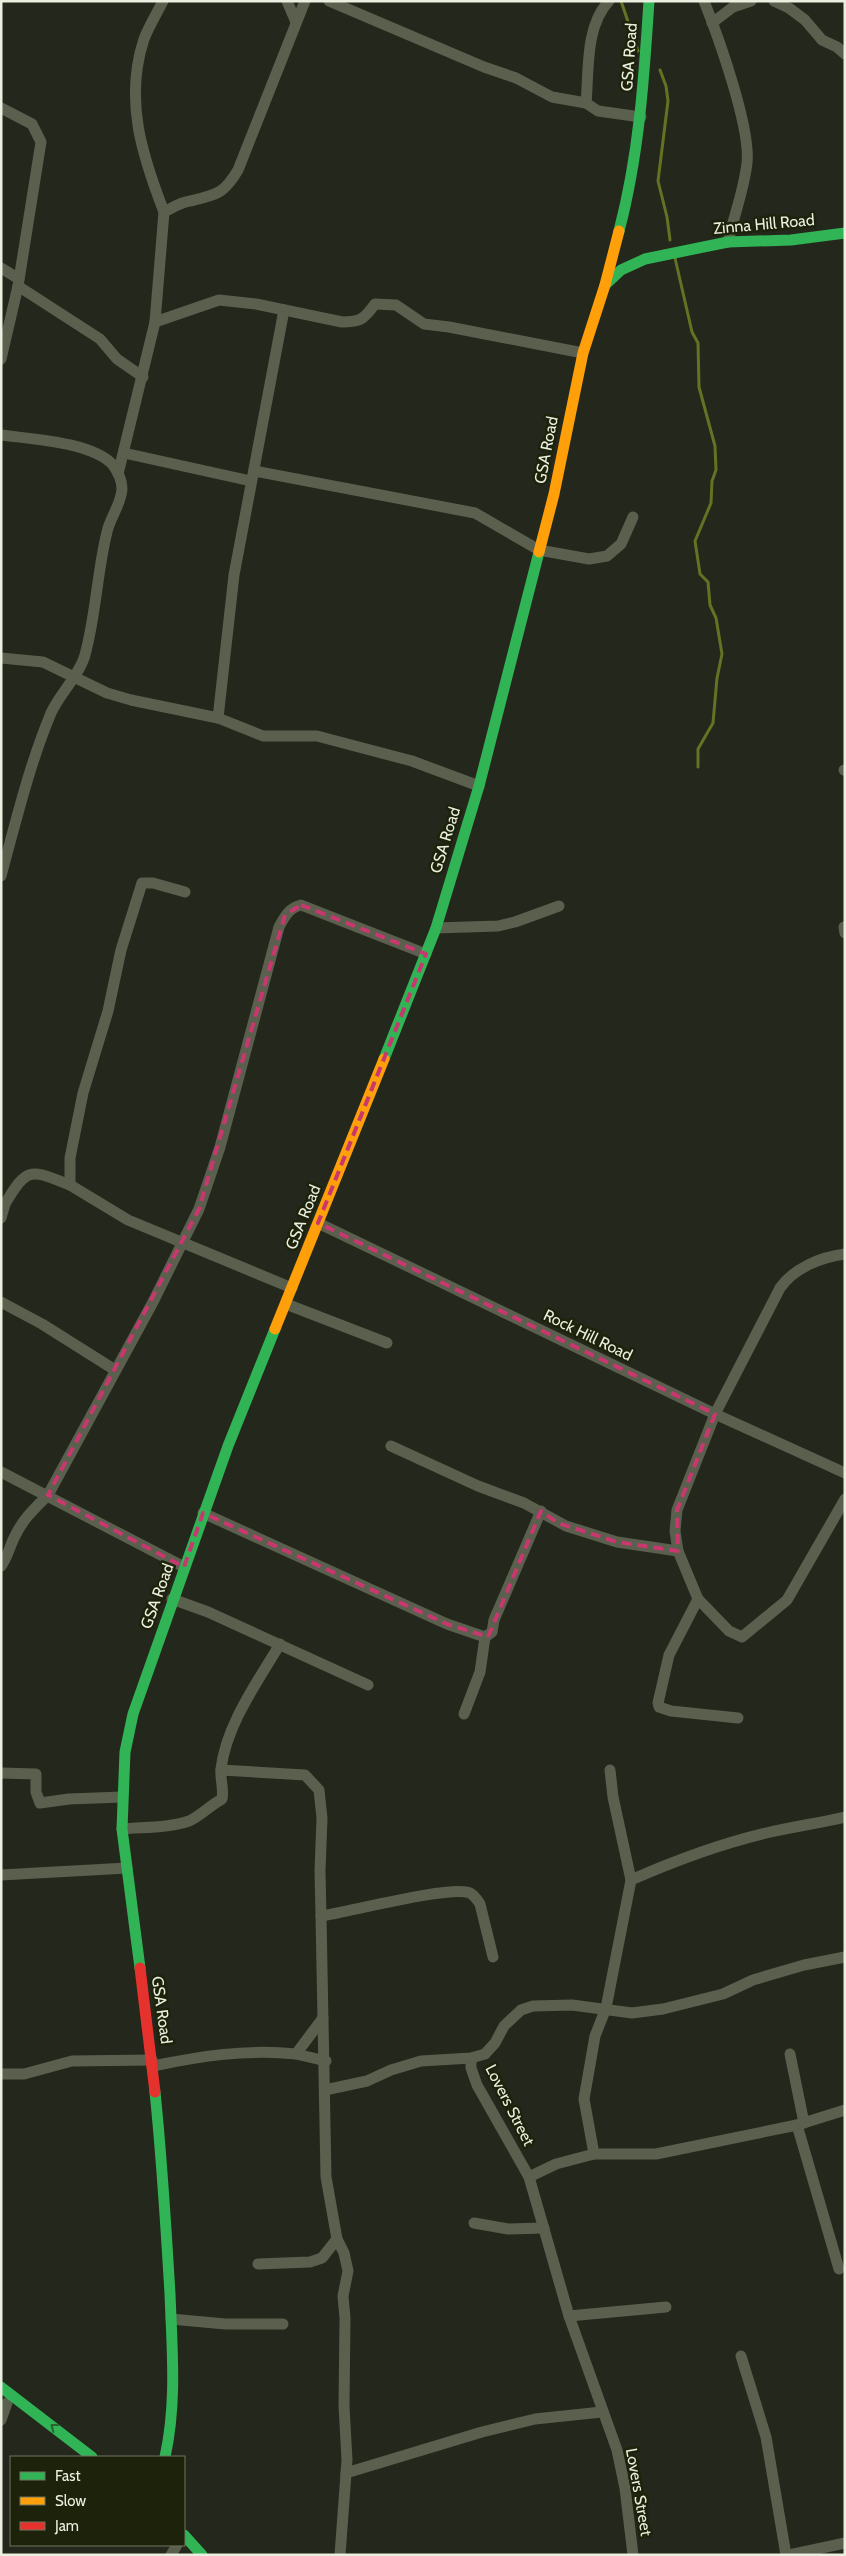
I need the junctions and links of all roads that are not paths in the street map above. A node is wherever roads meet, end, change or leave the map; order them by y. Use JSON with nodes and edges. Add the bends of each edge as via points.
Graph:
{"nodes":[{"id":1,"x":163,"y":1,"type":"edge"},
{"id":2,"x":287,"y":1,"type":"edge"},
{"id":3,"x":305,"y":1,"type":"edge"},
{"id":4,"x":329,"y":1,"type":"edge"},
{"id":5,"x":609,"y":1,"type":"edge"},
{"id":6,"x":648,"y":1,"type":"edge"},
{"id":7,"x":704,"y":1,"type":"edge"},
{"id":8,"x":752,"y":1,"type":"edge"},
{"id":9,"x":774,"y":1,"type":"edge"},
{"id":10,"x":296,"y":22,"type":"junction"},
{"id":11,"x":712,"y":23,"type":"junction"},
{"id":12,"x":845,"y":54,"type":"edge"},
{"id":13,"x":586,"y":103,"type":"junction"},
{"id":14,"x":1,"y":108,"type":"edge"},
{"id":15,"x":641,"y":117,"type":"junction"},
{"id":16,"x":164,"y":212,"type":"junction"},
{"id":17,"x":845,"y":233,"type":"edge"},
{"id":18,"x":728,"y":242,"type":"junction"},
{"id":19,"x":1,"y":268,"type":"edge"},
{"id":20,"x":19,"y":283,"type":"junction"},
{"id":21,"x":604,"y":285,"type":"junction"},
{"id":22,"x":284,"y":310,"type":"junction"},
{"id":23,"x":154,"y":322,"type":"junction"},
{"id":24,"x":582,"y":353,"type":"junction"},
{"id":25,"x":1,"y":359,"type":"edge"},
{"id":26,"x":143,"y":377,"type":"junction"},
{"id":27,"x":1,"y":435,"type":"edge"},
{"id":28,"x":124,"y":453,"type":"junction"},
{"id":29,"x":118,"y":474,"type":"junction"},
{"id":30,"x":253,"y":476,"type":"junction"},
{"id":31,"x":633,"y":517,"type":"dead end"},
{"id":32,"x":538,"y":550,"type":"junction"},
{"id":33,"x":1,"y":658,"type":"edge"},
{"id":34,"x":73,"y":677,"type":"junction"},
{"id":35,"x":218,"y":718,"type":"junction"},
{"id":36,"x":478,"y":786,"type":"junction"},
{"id":37,"x":1,"y":876,"type":"edge"},
{"id":38,"x":185,"y":892,"type":"dead end"},
{"id":39,"x":559,"y":906,"type":"dead end"},
{"id":40,"x":436,"y":928,"type":"junction"},
{"id":41,"x":426,"y":954,"type":"junction"},
{"id":42,"x":70,"y":1185,"type":"junction"},
{"id":43,"x":3,"y":1203,"type":"edge"},
{"id":44,"x":1,"y":1218,"type":"edge"},
{"id":45,"x":318,"y":1223,"type":"junction"},
{"id":46,"x":182,"y":1243,"type":"junction"},
{"id":47,"x":845,"y":1254,"type":"edge"},
{"id":48,"x":292,"y":1288,"type":"junction"},
{"id":49,"x":1,"y":1302,"type":"edge"},
{"id":50,"x":286,"y":1304,"type":"junction"},
{"id":51,"x":387,"y":1343,"type":"dead end"},
{"id":52,"x":115,"y":1370,"type":"junction"},
{"id":53,"x":714,"y":1414,"type":"junction"},
{"id":54,"x":391,"y":1446,"type":"dead end"},
{"id":55,"x":1,"y":1472,"type":"edge"},
{"id":56,"x":845,"y":1472,"type":"edge"},
{"id":57,"x":48,"y":1495,"type":"junction"},
{"id":58,"x":845,"y":1499,"type":"edge"},
{"id":59,"x":541,"y":1511,"type":"junction"},
{"id":60,"x":203,"y":1513,"type":"junction"},
{"id":61,"x":678,"y":1551,"type":"junction"},
{"id":62,"x":1,"y":1566,"type":"edge"},
{"id":63,"x":184,"y":1567,"type":"junction"},
{"id":64,"x":172,"y":1599,"type":"junction"},
{"id":65,"x":698,"y":1600,"type":"junction"},
{"id":66,"x":485,"y":1637,"type":"junction"},
{"id":67,"x":280,"y":1644,"type":"junction"},
{"id":68,"x":368,"y":1685,"type":"dead end"},
{"id":69,"x":464,"y":1714,"type":"dead end"},
{"id":70,"x":738,"y":1718,"type":"dead end"},
{"id":71,"x":221,"y":1770,"type":"junction"},
{"id":72,"x":610,"y":1770,"type":"dead end"},
{"id":73,"x":1,"y":1773,"type":"edge"},
{"id":74,"x":122,"y":1797,"type":"junction"},
{"id":75,"x":845,"y":1816,"type":"edge"},
{"id":76,"x":122,"y":1829,"type":"junction"},
{"id":77,"x":127,"y":1868,"type":"junction"},
{"id":78,"x":1,"y":1875,"type":"edge"},
{"id":79,"x":631,"y":1880,"type":"junction"},
{"id":80,"x":321,"y":1916,"type":"junction"},
{"id":81,"x":493,"y":1957,"type":"dead end"},
{"id":82,"x":845,"y":1957,"type":"edge"},
{"id":83,"x":606,"y":2008,"type":"junction"},
{"id":84,"x":323,"y":2018,"type":"junction"},
{"id":85,"x":296,"y":2054,"type":"junction"},
{"id":86,"x":790,"y":2054,"type":"dead end"},
{"id":87,"x":471,"y":2058,"type":"junction"},
{"id":88,"x":326,"y":2061,"type":"junction"},
{"id":89,"x":152,"y":2063,"type":"junction"},
{"id":90,"x":1,"y":2074,"type":"edge"},
{"id":91,"x":325,"y":2090,"type":"junction"},
{"id":92,"x":845,"y":2110,"type":"edge"},
{"id":93,"x":800,"y":2124,"type":"junction"},
{"id":94,"x":594,"y":2154,"type":"junction"},
{"id":95,"x":529,"y":2177,"type":"junction"},
{"id":96,"x":474,"y":2223,"type":"dead end"},
{"id":97,"x":544,"y":2228,"type":"junction"},
{"id":98,"x":337,"y":2239,"type":"junction"},
{"id":99,"x":258,"y":2264,"type":"dead end"},
{"id":100,"x":838,"y":2269,"type":"dead end"},
{"id":101,"x":666,"y":2307,"type":"dead end"},
{"id":102,"x":569,"y":2316,"type":"junction"},
{"id":103,"x":171,"y":2319,"type":"junction"},
{"id":104,"x":283,"y":2324,"type":"dead end"},
{"id":105,"x":741,"y":2356,"type":"dead end"},
{"id":106,"x":1,"y":2387,"type":"edge"},
{"id":107,"x":4,"y":2401,"type":"edge"},
{"id":108,"x":602,"y":2412,"type":"junction"},
{"id":109,"x":1,"y":2420,"type":"edge"},
{"id":110,"x":74,"y":2456,"type":"edge"},
{"id":111,"x":91,"y":2456,"type":"edge"},
{"id":112,"x":165,"y":2456,"type":"edge"},
{"id":113,"x":346,"y":2473,"type":"junction"},
{"id":114,"x":185,"y":2536,"type":"edge"},
{"id":115,"x":845,"y":2543,"type":"edge"},
{"id":116,"x":179,"y":2546,"type":"edge"},
{"id":117,"x":188,"y":2555,"type":"edge"},
{"id":118,"x":202,"y":2555,"type":"edge"},
{"id":119,"x":340,"y":2555,"type":"edge"},
{"id":120,"x":633,"y":2555,"type":"edge"},
{"id":121,"x":787,"y":2555,"type":"edge"}],
"edges":[{"from":1,"to":16,"type":"street","via":[[144,38],[135,87],[136,122]]},
{"from":2,"to":10,"type":"street"},
{"from":3,"to":10,"type":"street"},
{"from":4,"to":13,"type":"street","via":[[516,78],[552,97]]},
{"from":5,"to":13,"type":"street","via":[[598,17],[592,36]]},
{"from":6,"to":15,"type":"main road","name":"GSA Road"},
{"from":7,"to":11,"type":"street"},
{"from":8,"to":11,"type":"street","via":[[733,7]]},
{"from":9,"to":12,"type":"street","via":[[797,14],[822,40]]},
{"from":10,"to":16,"type":"street","via":[[230,185],[217,194]]},
{"from":11,"to":18,"type":"street","via":[[745,136],[747,162]]},
{"from":13,"to":15,"type":"street","via":[[598,112]]},
{"from":14,"to":20,"type":"street","via":[[32,124],[41,142]]},
{"from":15,"to":21,"type":"main road","name":"GSA Road","via":[[631,185]]},
{"from":16,"to":23,"type":"street"},
{"from":17,"to":18,"type":"main road","name":"Zinna Hill Road","via":[[791,240]]},
{"from":18,"to":21,"type":"main road","name":"Zinna Hill Road","via":[[645,259],[621,270]]},
{"from":19,"to":20,"type":"street"},
{"from":20,"to":25,"type":"street"},
{"from":20,"to":26,"type":"street","via":[[100,339],[117,359]]},
{"from":21,"to":24,"type":"main road","name":"GSA Road"},
{"from":22,"to":23,"type":"street","via":[[219,300]]},
{"from":22,"to":24,"type":"street","via":[[356,322],[364,318],[375,304],[392,304],[425,324]]},
{"from":22,"to":30,"type":"street"},
{"from":23,"to":26,"type":"street"},
{"from":24,"to":32,"type":"main road","name":"GSA Road","via":[[554,494]]},
{"from":26,"to":28,"type":"street"},
{"from":27,"to":29,"type":"street","via":[[54,442],[91,452],[112,464]]},
{"from":28,"to":29,"type":"street"},
{"from":28,"to":30,"type":"street"},
{"from":29,"to":34,"type":"street","via":[[122,488],[120,501],[107,531],[84,657]]},
{"from":30,"to":32,"type":"street","via":[[475,513]]},
{"from":30,"to":35,"type":"street","via":[[234,575]]},
{"from":31,"to":32,"type":"street","via":[[621,544],[607,556],[589,559]]},
{"from":32,"to":36,"type":"main road","name":"GSA Road"},
{"from":33,"to":34,"type":"street","via":[[43,662]]},
{"from":34,"to":35,"type":"street","via":[[131,700]]},
{"from":34,"to":37,"type":"street","via":[[53,708],[42,736]]},
{"from":35,"to":36,"type":"street","via":[[263,736],[317,736],[412,761]]},
{"from":36,"to":40,"type":"main road","name":"GSA Road"},
{"from":38,"to":42,"type":"street","via":[[142,883],[83,1093],[70,1158]]},
{"from":39,"to":40,"type":"street","via":[[498,926]]},
{"from":40,"to":41,"type":"main road","name":"GSA Road"},
{"from":41,"to":45,"type":"main road","name":"GSA Road"},
{"from":41,"to":46,"type":"street","via":[[301,905],[285,915],[255,1012],[211,1178]]},
{"from":42,"to":43,"type":"street","via":[[31,1173],[22,1177]]},
{"from":42,"to":46,"type":"street","via":[[128,1220]]},
{"from":43,"to":44,"type":"street"},
{"from":45,"to":48,"type":"main road","name":"GSA Road"},
{"from":45,"to":53,"type":"street","name":"Rock Hill Road"},
{"from":46,"to":48,"type":"street"},
{"from":46,"to":52,"type":"street"},
{"from":47,"to":53,"type":"street","via":[[832,1256],[788,1277]]},
{"from":48,"to":50,"type":"main road","name":"GSA Road"},
{"from":49,"to":52,"type":"street"},
{"from":50,"to":51,"type":"street"},
{"from":50,"to":60,"type":"main road","name":"GSA Road"},
{"from":52,"to":57,"type":"street"},
{"from":53,"to":56,"type":"street","name":"Rock Hill Road"},
{"from":53,"to":61,"type":"street","via":[[677,1510],[675,1531]]},
{"from":54,"to":59,"type":"street"},
{"from":55,"to":57,"type":"street"},
{"from":57,"to":62,"type":"street","via":[[28,1514]]},
{"from":57,"to":63,"type":"street"},
{"from":58,"to":65,"type":"street","via":[[787,1600],[742,1637],[729,1631]]},
{"from":59,"to":61,"type":"street","via":[[558,1523],[617,1542]]},
{"from":59,"to":66,"type":"street","via":[[494,1620],[492,1632]]},
{"from":60,"to":63,"type":"main road","name":"GSA Road"},
{"from":60,"to":66,"type":"street","via":[[447,1624]]},
{"from":61,"to":65,"type":"street"},
{"from":63,"to":64,"type":"main road","name":"GSA Road"},
{"from":64,"to":67,"type":"street"},
{"from":64,"to":74,"type":"main road","name":"GSA Road","via":[[133,1714],[125,1752]]},
{"from":65,"to":70,"type":"street","via":[[669,1655],[659,1707]]},
{"from":66,"to":69,"type":"street","via":[[480,1672]]},
{"from":67,"to":68,"type":"street"},
{"from":67,"to":71,"type":"street","via":[[239,1712]]},
{"from":71,"to":76,"type":"street","via":[[222,1799],[191,1821]]},
{"from":71,"to":80,"type":"street","via":[[305,1775],[319,1790],[322,1818]]},
{"from":72,"to":79,"type":"street"},
{"from":73,"to":74,"type":"street","via":[[36,1774],[40,1803]]},
{"from":74,"to":76,"type":"main road","name":"GSA Road"},
{"from":75,"to":79,"type":"street","via":[[766,1833],[667,1864]]},
{"from":76,"to":77,"type":"main road","name":"GSA Road"},
{"from":77,"to":78,"type":"street"},
{"from":77,"to":89,"type":"main road","name":"GSA Road"},
{"from":79,"to":83,"type":"street"},
{"from":80,"to":81,"type":"street","via":[[429,1895],[470,1894],[480,1904]]},
{"from":80,"to":84,"type":"street"},
{"from":82,"to":83,"type":"street","name":"Lovers Street","via":[[804,1965],[753,1980],[723,1994],[663,2009],[632,2012]]},
{"from":83,"to":87,"type":"street","name":"Lovers Street","via":[[550,2004],[521,2010],[504,2026],[496,2043],[485,2054]]},
{"from":83,"to":94,"type":"street","via":[[595,2036],[584,2099]]},
{"from":84,"to":85,"type":"street"},
{"from":84,"to":88,"type":"street"},
{"from":85,"to":88,"type":"street"},
{"from":85,"to":89,"type":"street","via":[[265,2051]]},
{"from":86,"to":93,"type":"street"},
{"from":87,"to":91,"type":"street","via":[[421,2061],[367,2081]]},
{"from":87,"to":95,"type":"street","name":"Lovers Street","via":[[477,2085]]},
{"from":88,"to":91,"type":"street"},
{"from":89,"to":90,"type":"street","via":[[72,2061],[24,2074]]},
{"from":89,"to":103,"type":"main road","name":"GSA Road","via":[[164,2183]]},
{"from":91,"to":98,"type":"street","via":[[326,2177]]},
{"from":92,"to":93,"type":"street"},
{"from":93,"to":94,"type":"street","via":[[656,2154]]},
{"from":93,"to":100,"type":"street"},
{"from":94,"to":95,"type":"street","via":[[556,2164]]},
{"from":95,"to":97,"type":"street","name":"Lovers Street"},
{"from":96,"to":97,"type":"street","via":[[508,2229]]},
{"from":97,"to":102,"type":"street","name":"Lovers Street"},
{"from":98,"to":99,"type":"street","via":[[322,2258],[310,2262]]},
{"from":98,"to":113,"type":"street","via":[[348,2271],[342,2306],[345,2318]]},
{"from":101,"to":102,"type":"street"},
{"from":102,"to":108,"type":"street","name":"Lovers Street"},
{"from":103,"to":104,"type":"street","via":[[225,2324]]},
{"from":103,"to":112,"type":"main road","name":"GSA Road","via":[[174,2383]]},
{"from":105,"to":121,"type":"street","via":[[766,2437]]},
{"from":111,"to":106,"type":"main road","one_way":true},
{"from":107,"to":109,"type":"street"},
{"from":107,"to":110,"type":"main road"},
{"from":108,"to":113,"type":"street","via":[[535,2420],[482,2432]]},
{"from":108,"to":120,"type":"street","name":"Lovers Street","via":[[625,2488]]},
{"from":113,"to":119,"type":"street"},
{"from":114,"to":118,"type":"main road"},
{"from":115,"to":121,"type":"street"},
{"from":116,"to":117,"type":"main road"}]}
